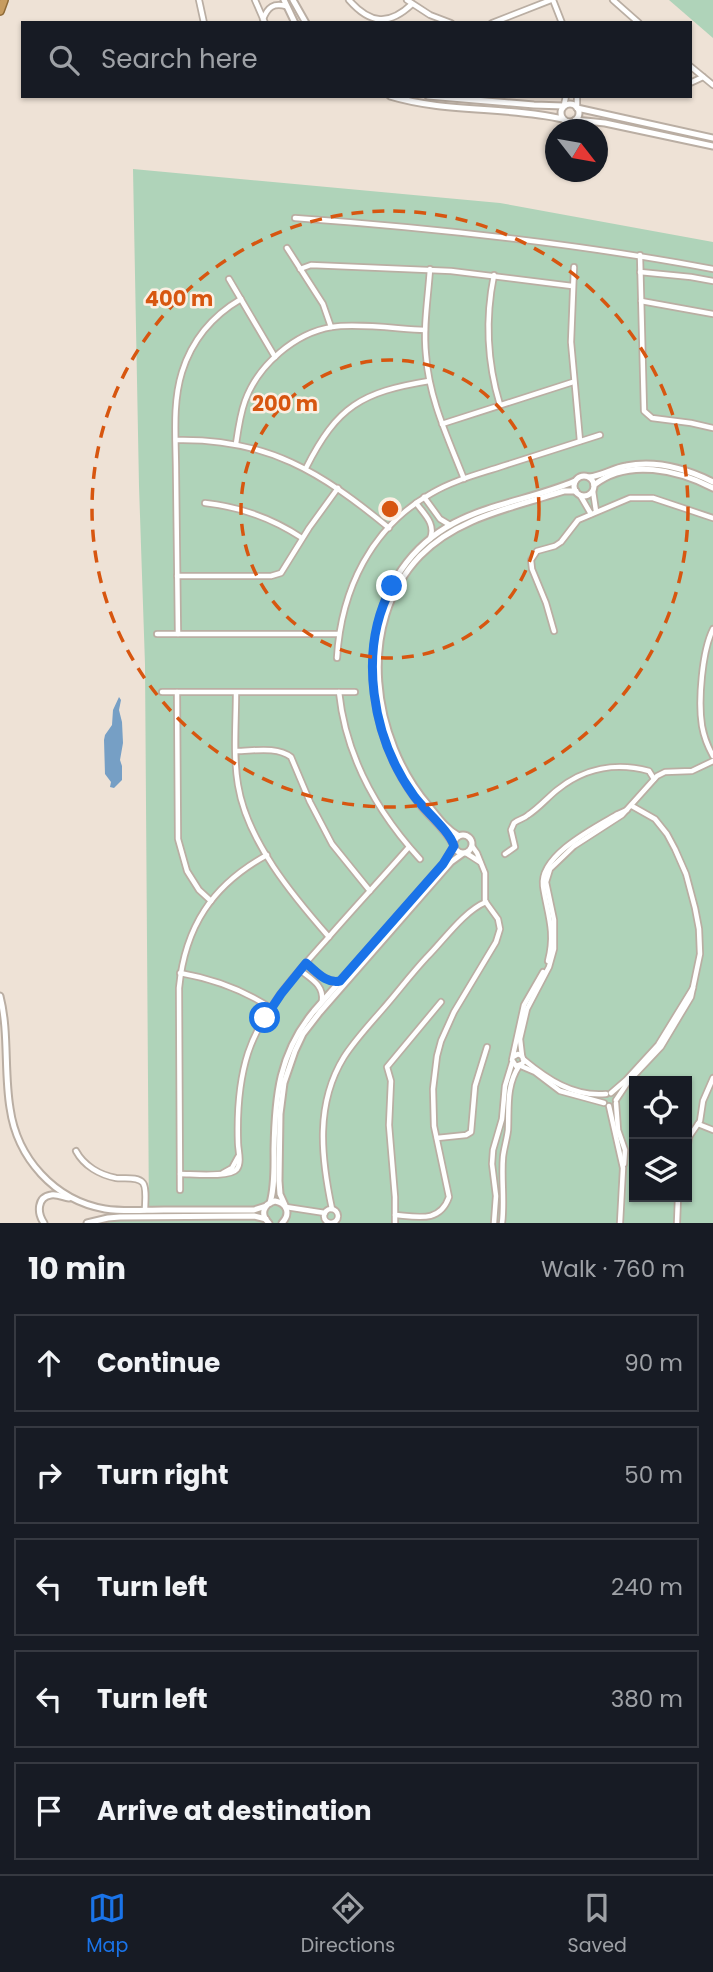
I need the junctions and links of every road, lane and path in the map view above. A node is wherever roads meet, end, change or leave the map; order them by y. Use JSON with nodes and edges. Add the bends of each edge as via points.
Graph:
{"nodes":[{"id":1,"x":4,"y":0,"type":"edge"},
{"id":2,"x":199,"y":0,"type":"edge"},
{"id":3,"x":255,"y":0,"type":"edge"},
{"id":4,"x":293,"y":0,"type":"edge"},
{"id":5,"x":349,"y":0,"type":"edge"},
{"id":6,"x":407,"y":0,"type":"edge"},
{"id":7,"x":552,"y":0,"type":"edge"},
{"id":8,"x":612,"y":0,"type":"edge"},
{"id":9,"x":285,"y":3,"type":"edge"},
{"id":10,"x":412,"y":4,"type":"junction"},
{"id":11,"x":0,"y":11,"type":"edge"},
{"id":12,"x":204,"y":21,"type":"edge"},
{"id":13,"x":264,"y":21,"type":"edge"},
{"id":14,"x":294,"y":21,"type":"edge"},
{"id":15,"x":305,"y":21,"type":"edge"},
{"id":16,"x":446,"y":21,"type":"edge"},
{"id":17,"x":499,"y":21,"type":"edge"},
{"id":18,"x":561,"y":21,"type":"edge"},
{"id":19,"x":637,"y":21,"type":"edge"},
{"id":20,"x":692,"y":68,"type":"edge"},
{"id":21,"x":703,"y":77,"type":"junction"},
{"id":22,"x":692,"y":82,"type":"edge"},
{"id":23,"x":713,"y":85,"type":"edge"},
{"id":24,"x":399,"y":98,"type":"edge"},
{"id":25,"x":452,"y":98,"type":"edge"},
{"id":26,"x":566,"y":98,"type":"edge"},
{"id":27,"x":577,"y":98,"type":"edge"},
{"id":28,"x":564,"y":106,"type":"junction"},
{"id":29,"x":577,"y":107,"type":"junction"},
{"id":30,"x":563,"y":119,"type":"joint"},
{"id":31,"x":576,"y":119,"type":"edge"},
{"id":32,"x":608,"y":124,"type":"edge"},
{"id":33,"x":713,"y":138,"type":"edge"},
{"id":34,"x":713,"y":146,"type":"edge"},
{"id":35,"x":295,"y":218,"type":"dead end"},
{"id":36,"x":287,"y":248,"type":"dead end"},
{"id":37,"x":639,"y":255,"type":"junction"},
{"id":38,"x":574,"y":267,"type":"dead end"},
{"id":39,"x":300,"y":269,"type":"junction"},
{"id":40,"x":430,"y":269,"type":"junction"},
{"id":41,"x":713,"y":269,"type":"edge"},
{"id":42,"x":640,"y":272,"type":"junction"},
{"id":43,"x":494,"y":275,"type":"junction"},
{"id":44,"x":229,"y":279,"type":"dead end"},
{"id":45,"x":713,"y":281,"type":"edge"},
{"id":46,"x":572,"y":286,"type":"junction"},
{"id":47,"x":241,"y":299,"type":"junction"},
{"id":48,"x":641,"y":302,"type":"junction"},
{"id":49,"x":713,"y":314,"type":"edge"},
{"id":50,"x":331,"y":327,"type":"junction"},
{"id":51,"x":425,"y":330,"type":"junction"},
{"id":52,"x":275,"y":357,"type":"junction"},
{"id":53,"x":429,"y":381,"type":"junction"},
{"id":54,"x":573,"y":382,"type":"junction"},
{"id":55,"x":500,"y":405,"type":"junction"},
{"id":56,"x":442,"y":424,"type":"junction"},
{"id":57,"x":713,"y":428,"type":"edge"},
{"id":58,"x":600,"y":435,"type":"dead end"},
{"id":59,"x":176,"y":440,"type":"junction"},
{"id":60,"x":580,"y":441,"type":"junction"},
{"id":61,"x":236,"y":444,"type":"junction"},
{"id":62,"x":306,"y":468,"type":"junction"},
{"id":63,"x":589,"y":477,"type":"junction"},
{"id":64,"x":464,"y":479,"type":"junction"},
{"id":65,"x":575,"y":481,"type":"junction"},
{"id":66,"x":713,"y":482,"type":"edge"},
{"id":67,"x":338,"y":488,"type":"junction"},
{"id":68,"x":594,"y":488,"type":"junction"},
{"id":69,"x":713,"y":488,"type":"edge"},
{"id":70,"x":578,"y":493,"type":"junction"},
{"id":71,"x":424,"y":497,"type":"junction"},
{"id":72,"x":205,"y":503,"type":"dead end"},
{"id":73,"x":416,"y":503,"type":"junction"},
{"id":74,"x":433,"y":511,"type":"junction"},
{"id":75,"x":594,"y":513,"type":"junction"},
{"id":76,"x":426,"y":516,"type":"junction"},
{"id":77,"x":713,"y":518,"type":"edge"},
{"id":78,"x":450,"y":525,"type":"junction"},
{"id":79,"x":389,"y":528,"type":"junction"},
{"id":80,"x":302,"y":538,"type":"junction"},
{"id":81,"x":430,"y":540,"type":"junction"},
{"id":82,"x":177,"y":576,"type":"junction"},
{"id":83,"x":713,"y":629,"type":"edge"},
{"id":84,"x":554,"y":631,"type":"dead end"},
{"id":85,"x":157,"y":634,"type":"dead end"},
{"id":86,"x":178,"y":634,"type":"junction"},
{"id":87,"x":339,"y":634,"type":"junction"},
{"id":88,"x":337,"y":658,"type":"dead end"},
{"id":89,"x":162,"y":692,"type":"dead end"},
{"id":90,"x":177,"y":692,"type":"junction"},
{"id":91,"x":339,"y":692,"type":"junction"},
{"id":92,"x":355,"y":692,"type":"dead end"},
{"id":93,"x":236,"y":693,"type":"junction"},
{"id":94,"x":236,"y":751,"type":"junction"},
{"id":95,"x":713,"y":759,"type":"edge"},
{"id":96,"x":654,"y":779,"type":"junction"},
{"id":97,"x":629,"y":808,"type":"junction"},
{"id":98,"x":459,"y":836,"type":"junction"},
{"id":99,"x":453,"y":845,"type":"junction"},
{"id":100,"x":472,"y":846,"type":"junction"},
{"id":101,"x":409,"y":847,"type":"junction"},
{"id":102,"x":464,"y":854,"type":"junction"},
{"id":103,"x":505,"y":854,"type":"dead end"},
{"id":104,"x":267,"y":856,"type":"junction"},
{"id":105,"x":420,"y":859,"type":"dead end"},
{"id":106,"x":480,"y":863,"type":"junction"},
{"id":107,"x":370,"y":891,"type":"junction"},
{"id":108,"x":211,"y":901,"type":"junction"},
{"id":109,"x":486,"y":902,"type":"junction"},
{"id":110,"x":329,"y":937,"type":"junction"},
{"id":111,"x":306,"y":963,"type":"junction"},
{"id":112,"x":300,"y":970,"type":"junction"},
{"id":113,"x":180,"y":973,"type":"junction"},
{"id":114,"x":340,"y":981,"type":"junction"},
{"id":115,"x":0,"y":996,"type":"edge"},
{"id":116,"x":322,"y":1002,"type":"junction"},
{"id":117,"x":441,"y":1002,"type":"dead end"},
{"id":118,"x":271,"y":1008,"type":"junction"},
{"id":119,"x":487,"y":1047,"type":"dead end"},
{"id":120,"x":523,"y":1057,"type":"junction"},
{"id":121,"x":513,"y":1059,"type":"junction"},
{"id":122,"x":520,"y":1065,"type":"junction"},
{"id":123,"x":632,"y":1076,"type":"edge"},
{"id":124,"x":629,"y":1078,"type":"edge"},
{"id":125,"x":713,"y":1078,"type":"edge"},
{"id":126,"x":629,"y":1080,"type":"edge"},
{"id":127,"x":608,"y":1094,"type":"junction"},
{"id":128,"x":616,"y":1101,"type":"junction"},
{"id":129,"x":606,"y":1104,"type":"junction"},
{"id":130,"x":698,"y":1124,"type":"junction"},
{"id":131,"x":713,"y":1130,"type":"edge"},
{"id":132,"x":437,"y":1138,"type":"junction"},
{"id":133,"x":689,"y":1139,"type":"edge"},
{"id":134,"x":621,"y":1142,"type":"junction"},
{"id":135,"x":76,"y":1151,"type":"dead end"},
{"id":136,"x":180,"y":1174,"type":"junction"},
{"id":137,"x":180,"y":1189,"type":"dead end"},
{"id":138,"x":75,"y":1200,"type":"junction"},
{"id":139,"x":678,"y":1202,"type":"edge"},
{"id":140,"x":268,"y":1204,"type":"junction"},
{"id":141,"x":286,"y":1206,"type":"junction"},
{"id":142,"x":332,"y":1209,"type":"junction"},
{"id":143,"x":325,"y":1213,"type":"junction"},
{"id":144,"x":395,"y":1215,"type":"junction"},
{"id":145,"x":145,"y":1217,"type":"edge"},
{"id":146,"x":267,"y":1221,"type":"edge"},
{"id":147,"x":44,"y":1223,"type":"edge"},
{"id":148,"x":87,"y":1223,"type":"edge"},
{"id":149,"x":283,"y":1223,"type":"edge"},
{"id":150,"x":332,"y":1223,"type":"edge"},
{"id":151,"x":395,"y":1223,"type":"edge"},
{"id":152,"x":494,"y":1223,"type":"edge"},
{"id":153,"x":502,"y":1223,"type":"edge"},
{"id":154,"x":620,"y":1223,"type":"edge"},
{"id":155,"x":677,"y":1223,"type":"edge"}],
"edges":[{"from":1,"to":11,"type":"highway"},
{"from":2,"to":12,"type":"street"},
{"from":3,"to":13,"type":"street"},
{"from":4,"to":15,"type":"street"},
{"from":5,"to":10,"type":"street","via":[[365,15],[382,20],[399,15]]},
{"from":6,"to":10,"type":"street"},
{"from":7,"to":17,"type":"street"},
{"from":7,"to":18,"type":"street"},
{"from":8,"to":19,"type":"street"},
{"from":9,"to":13,"type":"street","via":[[272,5]]},
{"from":9,"to":14,"type":"street"},
{"from":10,"to":16,"type":"street"},
{"from":20,"to":21,"type":"street"},
{"from":21,"to":22,"type":"street"},
{"from":21,"to":23,"type":"street"},
{"from":24,"to":30,"type":"street","via":[[433,106]]},
{"from":25,"to":28,"type":"street"},
{"from":26,"to":28,"type":"street"},
{"from":27,"to":29,"type":"street"},
{"from":28,"to":29,"type":"street"},
{"from":28,"to":30,"type":"street"},
{"from":29,"to":31,"type":"street"},
{"from":29,"to":33,"type":"street"},
{"from":32,"to":34,"type":"street"},
{"from":35,"to":37,"type":"street","via":[[468,233]]},
{"from":36,"to":39,"type":"street"},
{"from":37,"to":41,"type":"street"},
{"from":37,"to":42,"type":"street"},
{"from":38,"to":46,"type":"street"},
{"from":39,"to":40,"type":"street","via":[[312,265]]},
{"from":39,"to":50,"type":"street","via":[[326,309]]},
{"from":40,"to":43,"type":"street"},
{"from":40,"to":51,"type":"street"},
{"from":42,"to":45,"type":"street"},
{"from":42,"to":48,"type":"street"},
{"from":43,"to":46,"type":"street"},
{"from":43,"to":55,"type":"street","via":[[489,346]]},
{"from":44,"to":47,"type":"street"},
{"from":46,"to":54,"type":"street"},
{"from":47,"to":52,"type":"street"},
{"from":47,"to":59,"type":"street","via":[[212,320],[188,356],[177,391]]},
{"from":48,"to":49,"type":"street"},
{"from":48,"to":57,"type":"street","via":[[644,411],[652,418]]},
{"from":50,"to":51,"type":"street"},
{"from":50,"to":52,"type":"street","via":[[305,336]]},
{"from":51,"to":53,"type":"street"},
{"from":52,"to":61,"type":"street","via":[[248,394]]},
{"from":53,"to":56,"type":"street"},
{"from":53,"to":62,"type":"street","via":[[382,390],[353,405],[325,434]]},
{"from":54,"to":55,"type":"street"},
{"from":54,"to":60,"type":"street"},
{"from":55,"to":56,"type":"street"},
{"from":56,"to":64,"type":"street"},
{"from":58,"to":60,"type":"street"},
{"from":59,"to":61,"type":"street"},
{"from":59,"to":82,"type":"street"},
{"from":60,"to":64,"type":"street"},
{"from":61,"to":62,"type":"street"},
{"from":62,"to":67,"type":"street"},
{"from":63,"to":65,"type":"street"},
{"from":63,"to":66,"type":"street","via":[[649,464],[678,468]]},
{"from":63,"to":68,"type":"street"},
{"from":64,"to":71,"type":"street"},
{"from":65,"to":70,"type":"street"},
{"from":65,"to":78,"type":"street"},
{"from":67,"to":79,"type":"street"},
{"from":67,"to":80,"type":"street"},
{"from":68,"to":69,"type":"street","via":[[620,473],[651,470],[678,474]]},
{"from":68,"to":70,"type":"street","via":[[587,495]]},
{"from":68,"to":75,"type":"street"},
{"from":70,"to":75,"type":"street"},
{"from":70,"to":98,"type":"street","via":[[564,491],[451,531],[413,564],[385,616],[379,683],[389,736],[413,786],[444,825]]},
{"from":71,"to":73,"type":"street"},
{"from":71,"to":74,"type":"street"},
{"from":72,"to":80,"type":"street","via":[[251,512]]},
{"from":73,"to":76,"type":"street"},
{"from":73,"to":79,"type":"street"},
{"from":74,"to":76,"type":"street"},
{"from":74,"to":78,"type":"street"},
{"from":75,"to":77,"type":"street","via":[[645,496]]},
{"from":75,"to":84,"type":"street","via":[[575,523],[561,542],[537,551],[531,560]]},
{"from":76,"to":81,"type":"street","via":[[432,528]]},
{"from":78,"to":81,"type":"street"},
{"from":79,"to":87,"type":"street","via":[[366,556],[353,582]]},
{"from":80,"to":82,"type":"street","via":[[284,570],[275,575]]},
{"from":81,"to":99,"type":"street","via":[[387,594],[374,651],[374,690],[380,724],[396,767]]},
{"from":82,"to":86,"type":"street"},
{"from":83,"to":95,"type":"street","via":[[704,658],[701,707],[703,733]]},
{"from":85,"to":86,"type":"street"},
{"from":86,"to":87,"type":"street"},
{"from":87,"to":88,"type":"street"},
{"from":89,"to":90,"type":"street"},
{"from":90,"to":93,"type":"street"},
{"from":90,"to":108,"type":"street","via":[[178,839],[187,871]]},
{"from":91,"to":92,"type":"street"},
{"from":91,"to":93,"type":"street"},
{"from":91,"to":101,"type":"street","via":[[356,762],[375,802]]},
{"from":93,"to":94,"type":"street"},
{"from":94,"to":104,"type":"street","via":[[240,796]]},
{"from":94,"to":107,"type":"street","via":[[281,751],[291,757],[328,837]]},
{"from":95,"to":96,"type":"street","via":[[692,771],[665,772]]},
{"from":96,"to":97,"type":"street"},
{"from":96,"to":103,"type":"street","via":[[649,771],[621,766],[578,776],[514,823],[515,847]]},
{"from":97,"to":120,"type":"street","via":[[574,846],[549,872],[554,948],[527,1009],[520,1040]]},
{"from":97,"to":121,"type":"street","via":[[569,845],[545,871],[550,953],[524,1005]]},
{"from":97,"to":123,"type":"street","via":[[651,815],[675,849],[686,874],[700,937],[694,987],[658,1045]]},
{"from":98,"to":99,"type":"street"},
{"from":98,"to":100,"type":"street","via":[[469,837]]},
{"from":99,"to":102,"type":"street"},
{"from":99,"to":114,"type":"street","via":[[443,864]]},
{"from":100,"to":102,"type":"street"},
{"from":100,"to":106,"type":"street"},
{"from":101,"to":105,"type":"street"},
{"from":101,"to":107,"type":"street"},
{"from":102,"to":106,"type":"street"},
{"from":102,"to":141,"type":"street","via":[[451,862],[299,1042],[286,1075],[280,1114],[279,1181]]},
{"from":104,"to":108,"type":"street","via":[[233,878]]},
{"from":104,"to":110,"type":"street"},
{"from":106,"to":109,"type":"street","via":[[486,877]]},
{"from":107,"to":110,"type":"street"},
{"from":108,"to":113,"type":"street","via":[[186,944]]},
{"from":109,"to":132,"type":"street","via":[[498,919],[500,933],[441,1041],[433,1088]]},
{"from":109,"to":142,"type":"street","via":[[471,911],[421,965],[340,1065],[322,1135]]},
{"from":110,"to":111,"type":"street"},
{"from":111,"to":112,"type":"street"},
{"from":111,"to":114,"type":"street","via":[[327,980]]},
{"from":112,"to":116,"type":"street","via":[[320,987]]},
{"from":112,"to":118,"type":"street"},
{"from":113,"to":118,"type":"street","via":[[229,985]]},
{"from":113,"to":136,"type":"street"},
{"from":114,"to":116,"type":"street"},
{"from":115,"to":138,"type":"street","via":[[15,1133],[37,1171]]},
{"from":116,"to":140,"type":"street","via":[[295,1038],[282,1071]]},
{"from":117,"to":144,"type":"street","via":[[387,1067]]},
{"from":118,"to":136,"type":"street","via":[[253,1041],[243,1074],[237,1115],[239,1156],[232,1168],[221,1174]]},
{"from":119,"to":132,"type":"street","via":[[475,1086],[471,1132]]},
{"from":120,"to":121,"type":"street","via":[[516,1054]]},
{"from":120,"to":122,"type":"street"},
{"from":120,"to":127,"type":"street","via":[[562,1087]]},
{"from":121,"to":122,"type":"street"},
{"from":121,"to":152,"type":"street","via":[[493,1150]]},
{"from":122,"to":129,"type":"street","via":[[560,1091]]},
{"from":122,"to":153,"type":"street","via":[[509,1090]]},
{"from":124,"to":127,"type":"street"},
{"from":125,"to":130,"type":"street"},
{"from":126,"to":128,"type":"street"},
{"from":127,"to":128,"type":"street"},
{"from":127,"to":129,"type":"street","via":[[603,1097]]},
{"from":128,"to":129,"type":"street"},
{"from":128,"to":134,"type":"street"},
{"from":129,"to":134,"type":"street"},
{"from":130,"to":131,"type":"street"},
{"from":130,"to":133,"type":"street"},
{"from":132,"to":144,"type":"street","via":[[449,1197],[445,1207],[428,1217]]},
{"from":134,"to":154,"type":"street"},
{"from":135,"to":145,"type":"street","via":[[102,1174],[142,1181]]},
{"from":136,"to":137,"type":"street"},
{"from":138,"to":145,"type":"street"},
{"from":138,"to":147,"type":"street","via":[[54,1194],[45,1198],[39,1212]]},
{"from":139,"to":155,"type":"street"},
{"from":140,"to":141,"type":"street","via":[[278,1201]]},
{"from":140,"to":145,"type":"street","via":[[254,1210]]},
{"from":140,"to":146,"type":"street","via":[[264,1211]]},
{"from":141,"to":143,"type":"street"},
{"from":141,"to":149,"type":"street"},
{"from":142,"to":143,"type":"street"},
{"from":142,"to":150,"type":"street","via":[[338,1216]]},
{"from":143,"to":150,"type":"street","via":[[326,1221]]},
{"from":144,"to":151,"type":"street"},
{"from":145,"to":146,"type":"street","via":[[254,1216]]},
{"from":145,"to":148,"type":"street"}]}
